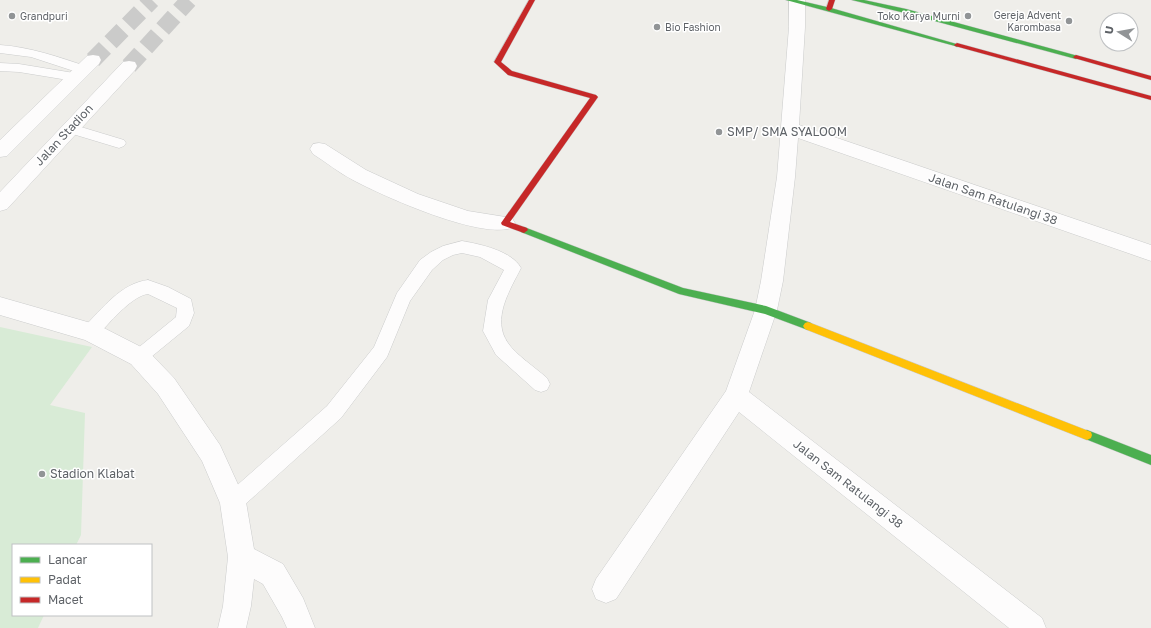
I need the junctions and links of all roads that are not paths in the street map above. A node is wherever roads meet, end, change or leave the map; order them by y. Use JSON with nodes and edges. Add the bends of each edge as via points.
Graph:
{"nodes":[{"id":1,"x":532,"y":0,"type":"edge"},
{"id":2,"x":855,"y":0,"type":"edge"},
{"id":3,"x":794,"y":1,"type":"edge"},
{"id":4,"x":831,"y":5,"type":"edge"},
{"id":5,"x":0,"y":49,"type":"edge"},
{"id":6,"x":128,"y":66,"type":"tunnel mouth"},
{"id":7,"x":0,"y":67,"type":"edge"},
{"id":8,"x":84,"y":69,"type":"junction"},
{"id":9,"x":1151,"y":78,"type":"edge"},
{"id":10,"x":1151,"y":98,"type":"edge"},
{"id":11,"x":71,"y":128,"type":"junction"},
{"id":12,"x":790,"y":129,"type":"junction"},
{"id":13,"x":119,"y":143,"type":"dead end"},
{"id":14,"x":319,"y":149,"type":"dead end"},
{"id":15,"x":0,"y":151,"type":"edge"},
{"id":16,"x":0,"y":204,"type":"edge"},
{"id":17,"x":505,"y":223,"type":"junction"},
{"id":18,"x":1151,"y":252,"type":"edge"},
{"id":19,"x":0,"y":306,"type":"edge"},
{"id":20,"x":766,"y":310,"type":"junction"},
{"id":21,"x":90,"y":332,"type":"junction"},
{"id":22,"x":139,"y":357,"type":"junction"},
{"id":23,"x":541,"y":384,"type":"dead end"},
{"id":24,"x":736,"y":396,"type":"junction"},
{"id":25,"x":1151,"y":460,"type":"edge"},
{"id":26,"x":233,"y":502,"type":"junction"},
{"id":27,"x":242,"y":557,"type":"junction"},
{"id":28,"x":606,"y":589,"type":"dead end"},
{"id":29,"x":232,"y":628,"type":"edge"},
{"id":30,"x":301,"y":628,"type":"edge"},
{"id":31,"x":1032,"y":628,"type":"edge"}],
"edges":[{"from":1,"to":17,"type":"main road","via":[[497,62],[510,72],[594,96]]},
{"from":2,"to":9,"type":"main road","via":[[913,13]]},
{"from":3,"to":4,"type":"main road"},
{"from":3,"to":12,"type":"street","via":[[797,27]]},
{"from":4,"to":10,"type":"main road"},
{"from":5,"to":8,"type":"lane","via":[[38,55]]},
{"from":6,"to":11,"type":"street","name":"Jalan Stadion"},
{"from":7,"to":8,"type":"lane"},
{"from":8,"to":15,"type":"street"},
{"from":11,"to":13,"type":"lane"},
{"from":11,"to":16,"type":"street","name":"Jalan Stadion"},
{"from":12,"to":18,"type":"street","name":"Jalan Sam Ratulangi 38"},
{"from":12,"to":20,"type":"street","via":[[786,178]]},
{"from":14,"to":17,"type":"street","via":[[359,175],[411,199],[467,218]]},
{"from":17,"to":20,"type":"main road","via":[[682,292]]},
{"from":19,"to":21,"type":"street"},
{"from":20,"to":24,"type":"street"},
{"from":20,"to":25,"type":"main road"},
{"from":21,"to":22,"type":"street"},
{"from":21,"to":22,"type":"lane","via":[[132,292],[142,286],[185,304],[186,313],[183,321]]},
{"from":22,"to":26,"type":"street","via":[[166,386],[212,453]]},
{"from":23,"to":26,"type":"lane","via":[[502,350],[492,331],[496,300],[513,268],[483,251],[462,247],[448,250],[426,265],[403,298],[381,352],[334,412]]},
{"from":24,"to":28,"type":"street"},
{"from":24,"to":31,"type":"street","name":"Jalan Sam Ratulangi 38"},
{"from":26,"to":27,"type":"street"},
{"from":27,"to":29,"type":"street"},
{"from":27,"to":30,"type":"street","via":[[273,574],[293,608]]}]}
